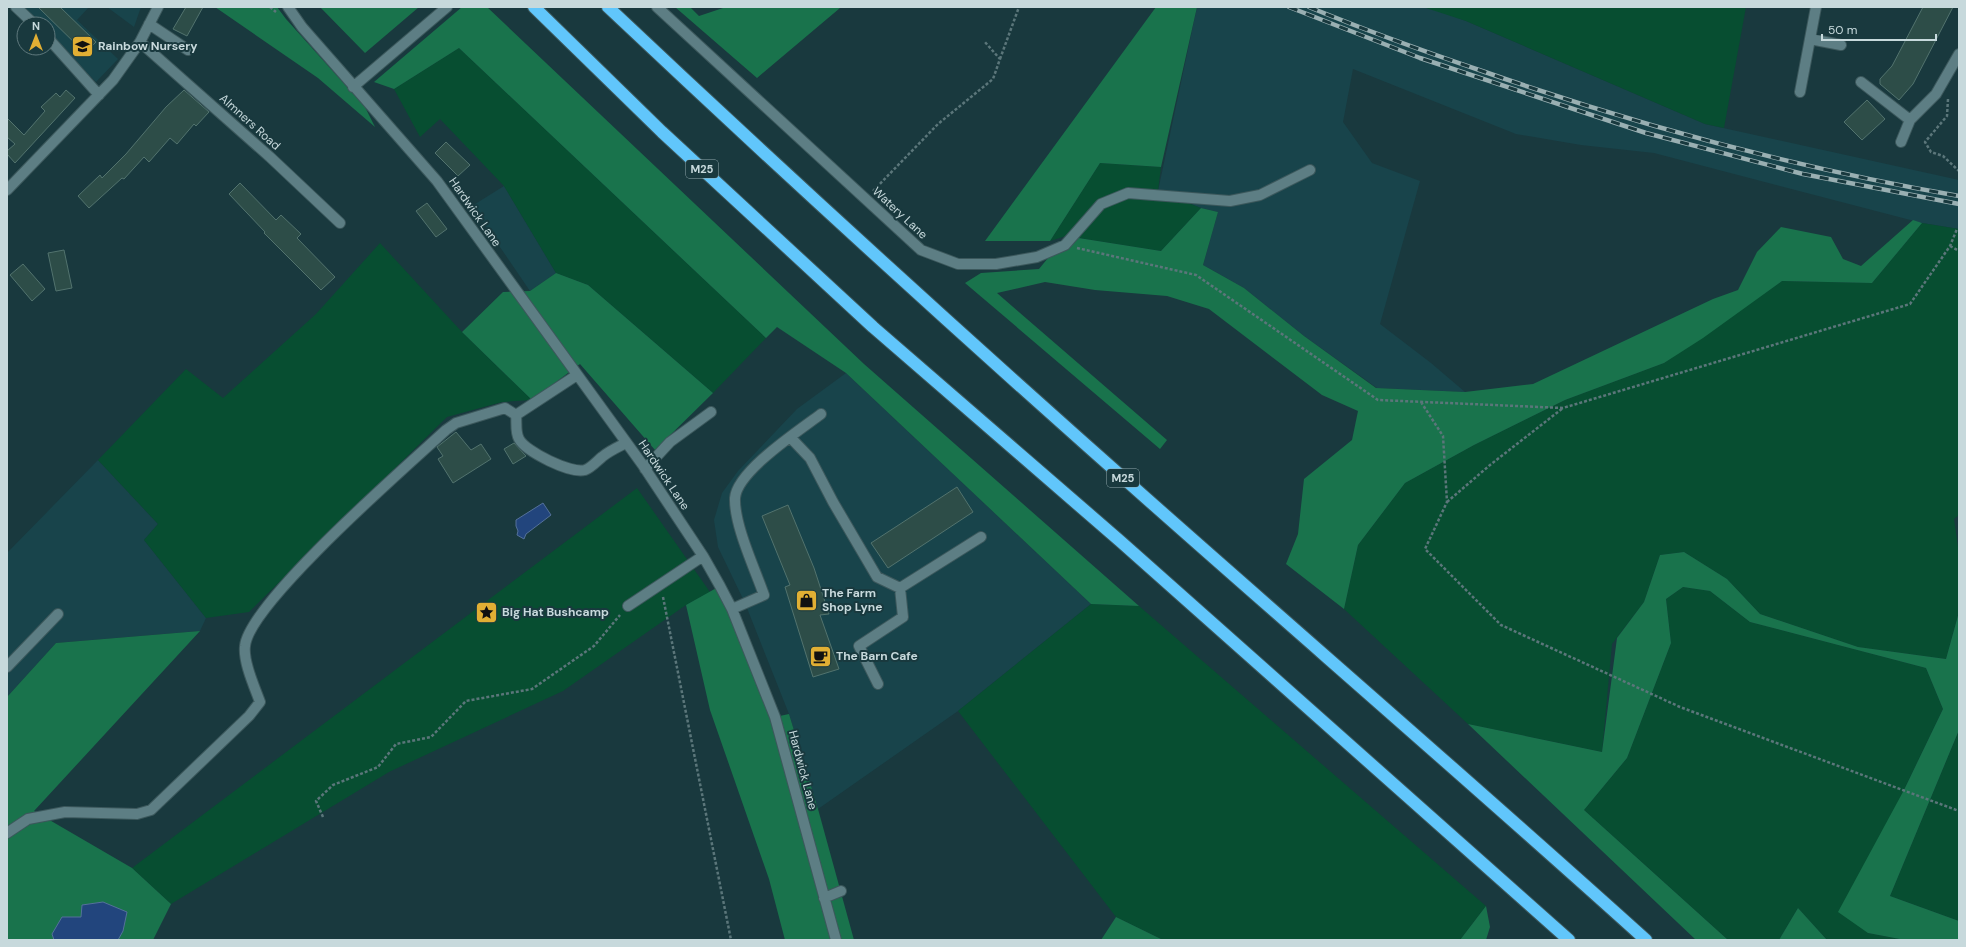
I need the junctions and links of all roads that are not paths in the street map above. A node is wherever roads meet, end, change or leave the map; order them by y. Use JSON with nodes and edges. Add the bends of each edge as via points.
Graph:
{"nodes":[{"id":1,"x":16,"y":7,"type":"edge"},
{"id":2,"x":158,"y":7,"type":"edge"},
{"id":3,"x":288,"y":7,"type":"edge"},
{"id":4,"x":447,"y":7,"type":"edge"},
{"id":5,"x":534,"y":7,"type":"edge"},
{"id":6,"x":608,"y":7,"type":"edge"},
{"id":7,"x":657,"y":7,"type":"edge"},
{"id":8,"x":1816,"y":7,"type":"edge"},
{"id":9,"x":26,"y":16,"type":"edge"},
{"id":10,"x":149,"y":24,"type":"junction"},
{"id":11,"x":1810,"y":39,"type":"junction"},
{"id":12,"x":140,"y":42,"type":"junction"},
{"id":13,"x":1841,"y":45,"type":"dead end"},
{"id":14,"x":56,"y":47,"type":"edge"},
{"id":15,"x":188,"y":50,"type":"dead end"},
{"id":16,"x":1959,"y":54,"type":"edge"},
{"id":17,"x":1861,"y":82,"type":"dead end"},
{"id":18,"x":353,"y":87,"type":"junction"},
{"id":19,"x":1800,"y":92,"type":"dead end"},
{"id":20,"x":100,"y":95,"type":"junction"},
{"id":21,"x":1910,"y":120,"type":"junction"},
{"id":22,"x":1901,"y":142,"type":"dead end"},
{"id":23,"x":1310,"y":170,"type":"dead end"},
{"id":24,"x":7,"y":190,"type":"edge"},
{"id":25,"x":340,"y":223,"type":"dead end"},
{"id":26,"x":578,"y":375,"type":"junction"},
{"id":27,"x":711,"y":412,"type":"dead end"},
{"id":28,"x":821,"y":414,"type":"dead end"},
{"id":29,"x":516,"y":415,"type":"junction"},
{"id":30,"x":790,"y":437,"type":"junction"},
{"id":31,"x":626,"y":443,"type":"junction"},
{"id":32,"x":645,"y":469,"type":"junction"},
{"id":33,"x":981,"y":537,"type":"dead end"},
{"id":34,"x":703,"y":556,"type":"junction"},
{"id":35,"x":900,"y":588,"type":"junction"},
{"id":36,"x":628,"y":606,"type":"road end"},
{"id":37,"x":732,"y":609,"type":"junction"},
{"id":38,"x":58,"y":614,"type":"dead end"},
{"id":39,"x":7,"y":667,"type":"edge"},
{"id":40,"x":878,"y":684,"type":"dead end"},
{"id":41,"x":7,"y":833,"type":"edge"},
{"id":42,"x":841,"y":892,"type":"dead end"},
{"id":43,"x":824,"y":898,"type":"junction"},
{"id":44,"x":836,"y":940,"type":"edge"},
{"id":45,"x":1569,"y":940,"type":"edge"},
{"id":46,"x":1646,"y":940,"type":"edge"}],
"edges":[{"from":1,"to":9,"type":"street"},
{"from":2,"to":10,"type":"street"},
{"from":3,"to":18,"type":"street","name":"Hardwick Lane"},
{"from":4,"to":18,"type":"street"},
{"from":5,"to":45,"type":"highway","number":"M25","via":[[662,132],[873,327],[1120,541]]},
{"from":6,"to":46,"type":"highway","number":"M25","via":[[903,280],[1146,498],[1512,818]]},
{"from":7,"to":23,"type":"street","name":"Watery Lane","via":[[921,250],[958,264],[996,264],[1038,257],[1065,245],[1101,204],[1128,193],[1230,201],[1260,195]]},
{"from":8,"to":11,"type":"street"},
{"from":10,"to":12,"type":"street"},
{"from":10,"to":15,"type":"street"},
{"from":11,"to":13,"type":"street"},
{"from":11,"to":19,"type":"street"},
{"from":12,"to":20,"type":"street"},
{"from":12,"to":25,"type":"street","name":"Almners Road"},
{"from":14,"to":20,"type":"street"},
{"from":16,"to":21,"type":"street","via":[[1936,94]]},
{"from":17,"to":21,"type":"street"},
{"from":18,"to":26,"type":"street","name":"Hardwick Lane","via":[[437,181]]},
{"from":20,"to":24,"type":"street"},
{"from":21,"to":22,"type":"street"},
{"from":26,"to":29,"type":"street"},
{"from":26,"to":31,"type":"street","name":"Hardwick Lane"},
{"from":27,"to":32,"type":"street","via":[[670,442]]},
{"from":28,"to":30,"type":"street"},
{"from":29,"to":31,"type":"street","via":[[520,440],[528,448],[542,458],[574,470],[585,470]]},
{"from":29,"to":41,"type":"street","via":[[505,408],[456,423],[446,430],[330,539],[273,600],[252,629],[245,646],[260,702],[249,716],[151,810],[137,814],[65,812],[28,819]]},
{"from":30,"to":35,"type":"street","via":[[810,458],[877,576]]},
{"from":30,"to":37,"type":"street","via":[[763,458],[741,483],[735,497],[738,520],[764,595]]},
{"from":31,"to":32,"type":"street","name":"Hardwick Lane"},
{"from":32,"to":34,"type":"street","name":"Hardwick Lane"},
{"from":33,"to":35,"type":"street"},
{"from":34,"to":36,"type":"street"},
{"from":34,"to":37,"type":"street","name":"Hardwick Lane"},
{"from":35,"to":40,"type":"street","via":[[903,617],[859,646]]},
{"from":37,"to":43,"type":"street","name":"Hardwick Lane","via":[[775,717]]},
{"from":38,"to":39,"type":"street"},
{"from":42,"to":43,"type":"street"},
{"from":43,"to":44,"type":"street","name":"Hardwick Lane"}]}
